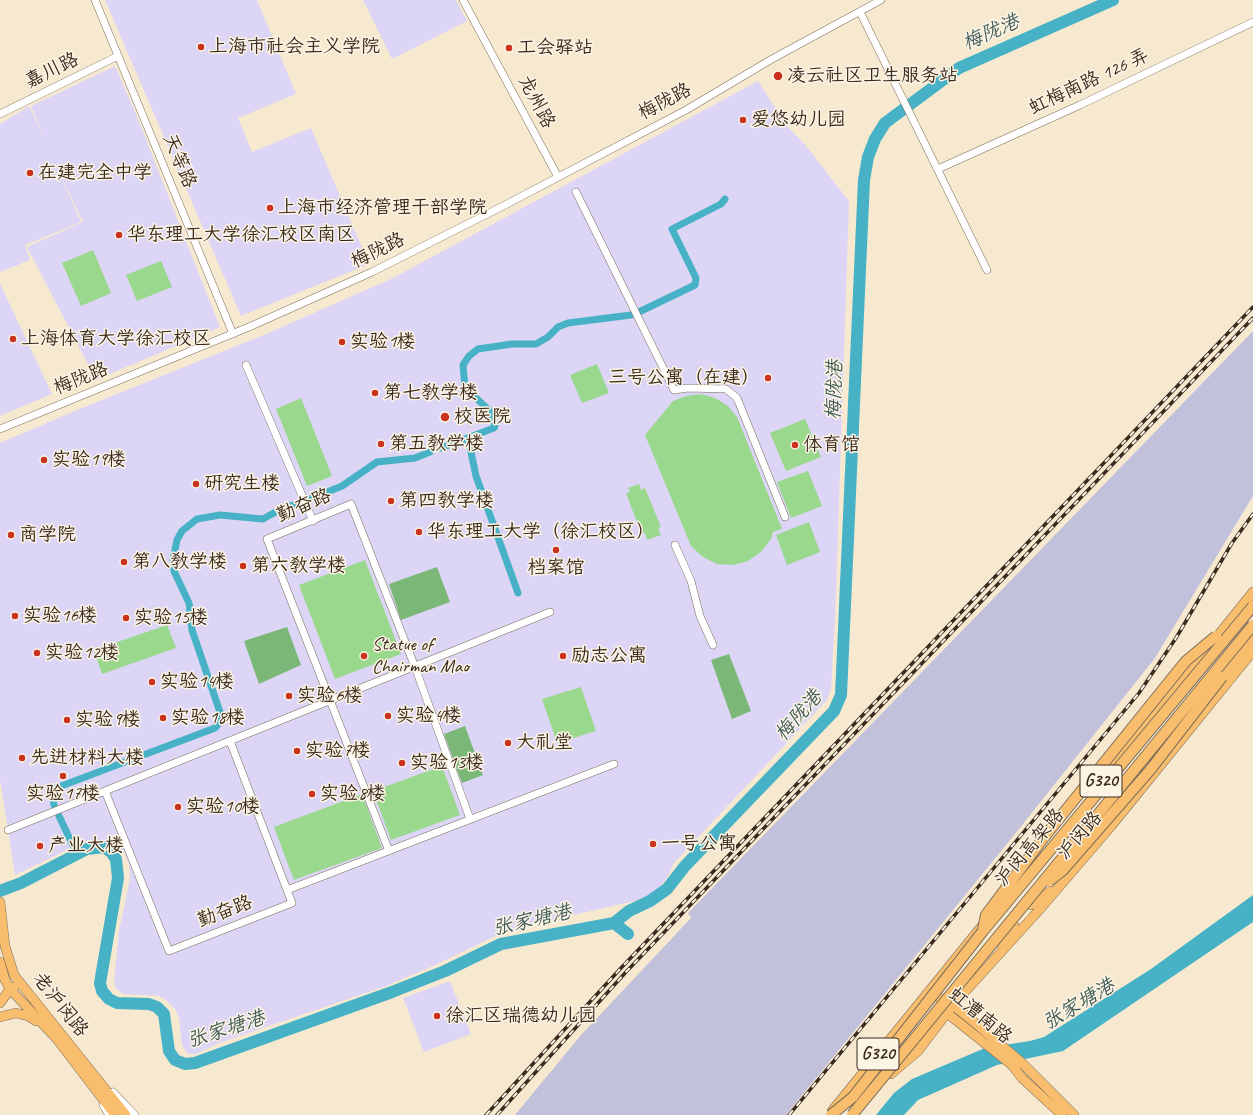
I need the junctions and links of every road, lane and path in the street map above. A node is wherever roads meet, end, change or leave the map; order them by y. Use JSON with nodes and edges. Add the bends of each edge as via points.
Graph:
{"nodes":[{"id":1,"x":95,"y":0,"type":"edge"},
{"id":2,"x":463,"y":0,"type":"edge"},
{"id":3,"x":881,"y":0,"type":"edge"},
{"id":4,"x":860,"y":12,"type":"junction"},
{"id":5,"x":1253,"y":22,"type":"edge"},
{"id":6,"x":118,"y":56,"type":"junction"},
{"id":7,"x":0,"y":114,"type":"edge"},
{"id":8,"x":938,"y":169,"type":"junction"},
{"id":9,"x":558,"y":177,"type":"junction"},
{"id":10,"x":576,"y":192,"type":"dead end"},
{"id":11,"x":987,"y":270,"type":"dead end"},
{"id":12,"x":233,"y":334,"type":"junction"},
{"id":13,"x":246,"y":365,"type":"dead end"},
{"id":14,"x":0,"y":429,"type":"edge"},
{"id":15,"x":785,"y":517,"type":"dead end"},
{"id":16,"x":313,"y":521,"type":"junction"},
{"id":17,"x":675,"y":545,"type":"dead end"},
{"id":18,"x":1253,"y":592,"type":"edge"},
{"id":19,"x":1253,"y":605,"type":"edge"},
{"id":20,"x":550,"y":612,"type":"dead end"},
{"id":21,"x":1253,"y":626,"type":"edge"},
{"id":22,"x":1216,"y":636,"type":"junction"},
{"id":23,"x":1253,"y":638,"type":"edge"},
{"id":24,"x":713,"y":645,"type":"dead end"},
{"id":25,"x":1253,"y":651,"type":"edge"},
{"id":26,"x":1204,"y":654,"type":"junction"},
{"id":27,"x":415,"y":667,"type":"junction"},
{"id":28,"x":1220,"y":674,"type":"junction"},
{"id":29,"x":330,"y":701,"type":"junction"},
{"id":30,"x":230,"y":741,"type":"junction"},
{"id":31,"x":614,"y":764,"type":"dead end"},
{"id":32,"x":105,"y":791,"type":"junction"},
{"id":33,"x":470,"y":819,"type":"junction"},
{"id":34,"x":8,"y":830,"type":"dead end"},
{"id":35,"x":389,"y":850,"type":"junction"},
{"id":36,"x":1060,"y":885,"type":"junction"},
{"id":37,"x":287,"y":890,"type":"junction"},
{"id":38,"x":1036,"y":890,"type":"junction"},
{"id":39,"x":0,"y":902,"type":"edge"},
{"id":40,"x":1030,"y":904,"type":"junction"},
{"id":41,"x":998,"y":908,"type":"junction"},
{"id":42,"x":1014,"y":925,"type":"junction"},
{"id":43,"x":983,"y":931,"type":"junction"},
{"id":44,"x":0,"y":962,"type":"edge"},
{"id":45,"x":989,"y":964,"type":"junction"},
{"id":46,"x":14,"y":975,"type":"junction"},
{"id":47,"x":2,"y":983,"type":"edge"},
{"id":48,"x":20,"y":984,"type":"junction"},
{"id":49,"x":10,"y":989,"type":"junction"},
{"id":50,"x":928,"y":992,"type":"junction"},
{"id":51,"x":935,"y":998,"type":"junction"},
{"id":52,"x":0,"y":1003,"type":"edge"},
{"id":53,"x":948,"y":1007,"type":"junction"},
{"id":54,"x":0,"y":1017,"type":"edge"},
{"id":55,"x":56,"y":1038,"type":"junction"},
{"id":56,"x":993,"y":1044,"type":"junction"},
{"id":57,"x":93,"y":1079,"type":"junction"},
{"id":58,"x":853,"y":1097,"type":"junction"},
{"id":59,"x":109,"y":1115,"type":"edge"},
{"id":60,"x":115,"y":1115,"type":"edge"},
{"id":61,"x":126,"y":1115,"type":"edge"},
{"id":62,"x":135,"y":1115,"type":"edge"},
{"id":63,"x":829,"y":1115,"type":"edge"},
{"id":64,"x":835,"y":1115,"type":"edge"},
{"id":65,"x":838,"y":1115,"type":"edge"},
{"id":66,"x":852,"y":1115,"type":"edge"},
{"id":67,"x":858,"y":1115,"type":"edge"},
{"id":68,"x":1062,"y":1115,"type":"edge"},
{"id":69,"x":1074,"y":1115,"type":"edge"}],
"edges":[{"from":1,"to":6,"type":"street","name":"天等路"},
{"from":2,"to":9,"type":"street","name":"龙州路"},
{"from":3,"to":4,"type":"street","name":"梅陇路"},
{"from":4,"to":8,"type":"street"},
{"from":4,"to":9,"type":"street","name":"梅陇路","via":[[772,59],[686,110]]},
{"from":5,"to":8,"type":"street","name":"虹梅南路 126 弄","via":[[1080,105]]},
{"from":6,"to":7,"type":"street","name":"嘉川路"},
{"from":6,"to":12,"type":"street","name":"天等路"},
{"from":8,"to":11,"type":"street"},
{"from":9,"to":12,"type":"street","name":"梅陇路","via":[[353,281]]},
{"from":10,"to":15,"type":"street","via":[[674,390],[726,389],[737,398]]},
{"from":12,"to":14,"type":"street","name":"梅陇路"},
{"from":13,"to":16,"type":"street"},
{"from":16,"to":27,"type":"street","name":"勤奋路","via":[[351,504]]},
{"from":16,"to":29,"type":"street","name":"勤奋路","via":[[266,539]]},
{"from":17,"to":24,"type":"street","via":[[691,581],[700,616]]},
{"from":18,"to":22,"type":"main road","name":"沪闵路","number":"G320"},
{"from":19,"to":26,"type":"main road"},
{"from":19,"to":43,"type":"highway","name":"沪闵高架路","bridge":true},
{"from":20,"to":27,"type":"street"},
{"from":21,"to":28,"type":"main road","name":"沪闵路","number":"G320"},
{"from":21,"to":38,"type":"highway","name":"沪闵高架路","bridge":true},
{"from":22,"to":26,"type":"main road","name":"沪闵路","number":"G320"},
{"from":22,"to":43,"type":"highway","bridge":true,"via":[[1186,661],[1045,836],[986,915]]},
{"from":23,"to":28,"type":"highway"},
{"from":25,"to":36,"type":"main road","name":"沪闵路","number":"G320"},
{"from":26,"to":41,"type":"main road","name":"沪闵路","number":"G320"},
{"from":27,"to":29,"type":"street"},
{"from":27,"to":33,"type":"street","name":"勤奋路"},
{"from":28,"to":38,"type":"highway","bridge":true,"via":[[1151,769],[1068,864]]},
{"from":28,"to":40,"type":"main road","name":"沪闵路","number":"G320"},
{"from":29,"to":30,"type":"street"},
{"from":29,"to":35,"type":"street","name":"勤奋路"},
{"from":30,"to":32,"type":"street"},
{"from":30,"to":37,"type":"street"},
{"from":31,"to":33,"type":"street"},
{"from":32,"to":34,"type":"street"},
{"from":32,"to":37,"type":"street","name":"勤奋路","via":[[169,951],[292,903]]},
{"from":33,"to":35,"type":"street"},
{"from":35,"to":37,"type":"street"},
{"from":36,"to":40,"type":"main road"},
{"from":36,"to":45,"type":"main road","name":"沪闵路","number":"G320"},
{"from":38,"to":66,"type":"highway","name":"沪闵高架路","bridge":true},
{"from":39,"to":46,"type":"main road","name":"老沪闵路","via":[[5,946]]},
{"from":40,"to":42,"type":"main road","name":"沪闵路","number":"G320"},
{"from":41,"to":50,"type":"main road","name":"沪闵路","number":"G320"},
{"from":41,"to":51,"type":"main road","name":"沪闵路","via":[[982,936]]},
{"from":42,"to":45,"type":"main road","name":"沪闵路","number":"G320"},
{"from":42,"to":53,"type":"main road","name":"沪闵路","number":"G320"},
{"from":43,"to":58,"type":"highway","name":"沪闵高架路","bridge":true},
{"from":44,"to":47,"type":"main road","name":"老沪闵路"},
{"from":45,"to":53,"type":"main road","name":"沪闵路","number":"G320"},
{"from":46,"to":47,"type":"main road"},
{"from":46,"to":48,"type":"main road","name":"老沪闵路"},
{"from":47,"to":49,"type":"main road","name":"老沪闵路"},
{"from":48,"to":49,"type":"main road"},
{"from":48,"to":57,"type":"main road","name":"老沪闵路"},
{"from":49,"to":52,"type":"main road"},
{"from":49,"to":55,"type":"main road","name":"老沪闵路"},
{"from":50,"to":51,"type":"main road","name":"虹漕南路"},
{"from":50,"to":63,"type":"main road","name":"沪闵路","number":"G320"},
{"from":51,"to":53,"type":"main road","name":"虹漕南路"},
{"from":51,"to":64,"type":"main road","name":"沪闵路"},
{"from":53,"to":56,"type":"main road","name":"虹漕南路"},
{"from":53,"to":67,"type":"main road","name":"沪闵路","number":"G320","via":[[918,1051],[891,1074]]},
{"from":54,"to":55,"type":"main road","via":[[16,1013],[28,1016]]},
{"from":55,"to":57,"type":"main road","name":"老沪闵路"},
{"from":56,"to":68,"type":"main road","name":"虹漕南路","via":[[1022,1078]]},
{"from":56,"to":69,"type":"main road","name":"虹漕南路","via":[[1021,1062]]},
{"from":57,"to":59,"type":"street"},
{"from":57,"to":60,"type":"main road","name":"老沪闵路"},
{"from":57,"to":61,"type":"main road","name":"老沪闵路"},
{"from":57,"to":62,"type":"street"},
{"from":58,"to":63,"type":"highway","bridge":true},
{"from":58,"to":65,"type":"highway","name":"沪闵高架路","bridge":true}]}
